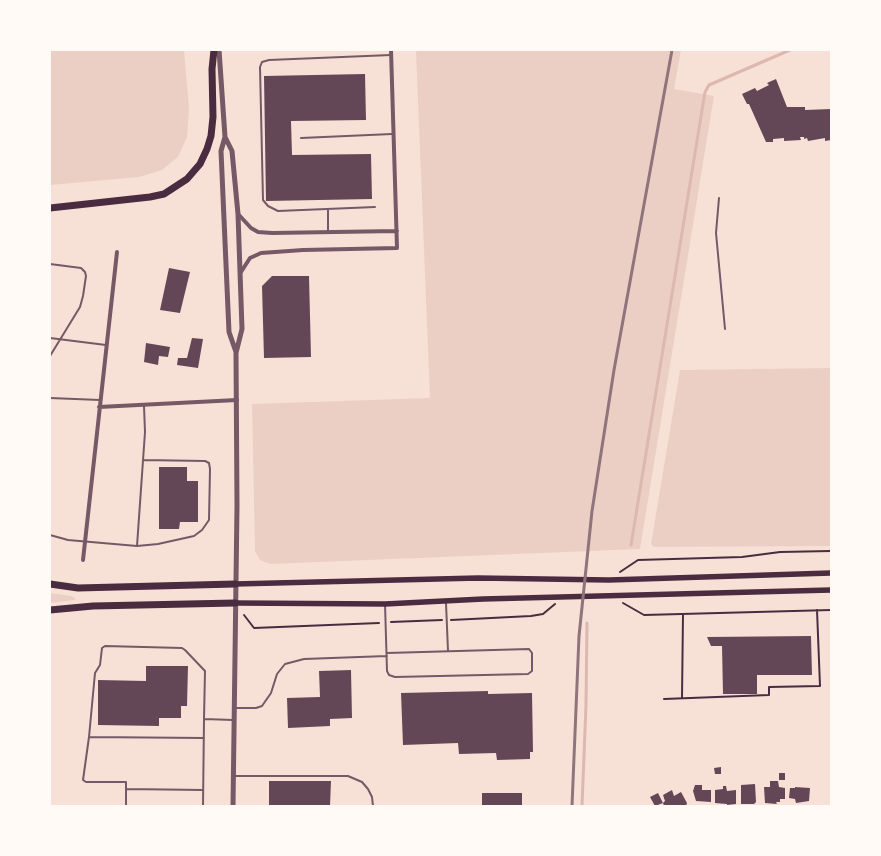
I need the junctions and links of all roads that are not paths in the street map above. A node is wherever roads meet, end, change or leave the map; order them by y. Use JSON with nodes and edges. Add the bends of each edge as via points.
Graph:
{"nodes":[{"id":1,"x":214,"y":50,"type":"edge"},
{"id":2,"x":219,"y":50,"type":"edge"},
{"id":3,"x":391,"y":53,"type":"edge"},
{"id":4,"x":395,"y":134,"type":"junction"},
{"id":5,"x":225,"y":137,"type":"junction"},
{"id":6,"x":301,"y":138,"type":"dead end"},
{"id":7,"x":719,"y":198,"type":"dead end"},
{"id":8,"x":50,"y":208,"type":"edge"},
{"id":9,"x":375,"y":208,"type":"dead end"},
{"id":10,"x":328,"y":209,"type":"junction"},
{"id":11,"x":238,"y":214,"type":"junction"},
{"id":12,"x":397,"y":231,"type":"junction"},
{"id":13,"x":328,"y":232,"type":"junction"},
{"id":14,"x":117,"y":252,"type":"dead end"},
{"id":15,"x":50,"y":264,"type":"edge"},
{"id":16,"x":241,"y":272,"type":"junction"},
{"id":17,"x":725,"y":329,"type":"dead end"},
{"id":18,"x":50,"y":338,"type":"edge"},
{"id":19,"x":62,"y":339,"type":"junction"},
{"id":20,"x":106,"y":345,"type":"junction"},
{"id":21,"x":236,"y":353,"type":"junction"},
{"id":22,"x":50,"y":356,"type":"edge"},
{"id":23,"x":50,"y":398,"type":"edge"},
{"id":24,"x":100,"y":400,"type":"junction"},
{"id":25,"x":237,"y":400,"type":"junction"},
{"id":26,"x":144,"y":404,"type":"junction"},
{"id":27,"x":99,"y":407,"type":"junction"},
{"id":28,"x":142,"y":460,"type":"junction"},
{"id":29,"x":50,"y":534,"type":"edge"},
{"id":30,"x":85,"y":542,"type":"junction"},
{"id":31,"x":137,"y":546,"type":"junction"},
{"id":32,"x":83,"y":560,"type":"dead end"},
{"id":33,"x":831,"y":573,"type":"edge"},
{"id":34,"x":50,"y":584,"type":"edge"},
{"id":35,"x":235,"y":584,"type":"junction"},
{"id":36,"x":831,"y":590,"type":"edge"},
{"id":37,"x":446,"y":602,"type":"junction"},
{"id":38,"x":235,"y":603,"type":"junction"},
{"id":39,"x":385,"y":604,"type":"junction"},
{"id":40,"x":50,"y":610,"type":"edge"},
{"id":41,"x":448,"y":651,"type":"junction"},
{"id":42,"x":387,"y":653,"type":"junction"},
{"id":43,"x":387,"y":656,"type":"junction"},
{"id":44,"x":233,"y":708,"type":"junction"},
{"id":45,"x":204,"y":719,"type":"junction"},
{"id":46,"x":233,"y":720,"type":"junction"},
{"id":47,"x":89,"y":737,"type":"junction"},
{"id":48,"x":204,"y":738,"type":"junction"},
{"id":49,"x":233,"y":776,"type":"junction"},
{"id":50,"x":126,"y":789,"type":"junction"},
{"id":51,"x":203,"y":790,"type":"junction"},
{"id":52,"x":67,"y":806,"type":"edge"},
{"id":53,"x":88,"y":806,"type":"edge"},
{"id":54,"x":126,"y":806,"type":"edge"},
{"id":55,"x":203,"y":806,"type":"edge"},
{"id":56,"x":233,"y":806,"type":"edge"},
{"id":57,"x":373,"y":806,"type":"edge"}],
"edges":[{"from":1,"to":8,"type":"highway","via":[[211,136],[200,164],[187,179],[164,194],[150,197]]},
{"from":2,"to":5,"type":"street"},
{"from":3,"to":4,"type":"street"},
{"from":3,"to":10,"type":"lane","via":[[262,62],[263,200],[278,211]]},
{"from":4,"to":6,"type":"lane"},
{"from":4,"to":12,"type":"street"},
{"from":5,"to":11,"type":"street","via":[[232,151]]},
{"from":5,"to":21,"type":"street","via":[[221,151],[229,332]]},
{"from":7,"to":17,"type":"lane","via":[[716,233]]},
{"from":9,"to":10,"type":"lane"},
{"from":10,"to":13,"type":"lane"},
{"from":11,"to":13,"type":"street","via":[[258,232]]},
{"from":11,"to":16,"type":"street"},
{"from":12,"to":13,"type":"street"},
{"from":12,"to":16,"type":"street","via":[[397,248],[261,254],[250,258]]},
{"from":14,"to":20,"type":"street"},
{"from":15,"to":19,"type":"lane","via":[[81,268],[86,276],[82,302]]},
{"from":16,"to":21,"type":"street","via":[[242,329]]},
{"from":18,"to":19,"type":"lane"},
{"from":19,"to":20,"type":"lane"},
{"from":19,"to":22,"type":"lane"},
{"from":20,"to":24,"type":"street"},
{"from":21,"to":25,"type":"street"},
{"from":23,"to":24,"type":"lane"},
{"from":24,"to":27,"type":"street"},
{"from":25,"to":26,"type":"street"},
{"from":25,"to":35,"type":"street"},
{"from":26,"to":27,"type":"street"},
{"from":26,"to":28,"type":"lane"},
{"from":27,"to":30,"type":"street"},
{"from":28,"to":31,"type":"lane"},
{"from":28,"to":31,"type":"lane","via":[[209,463],[209,520],[194,536]]},
{"from":29,"to":30,"type":"lane"},
{"from":30,"to":31,"type":"lane"},
{"from":30,"to":32,"type":"street"},
{"from":33,"to":35,"type":"main road","via":[[609,580],[478,578]]},
{"from":34,"to":35,"type":"highway","via":[[78,588]]},
{"from":35,"to":38,"type":"street"},
{"from":36,"to":37,"type":"main road"},
{"from":37,"to":39,"type":"main road"},
{"from":37,"to":41,"type":"lane"},
{"from":38,"to":39,"type":"main road"},
{"from":38,"to":40,"type":"highway"},
{"from":38,"to":44,"type":"street"},
{"from":39,"to":42,"type":"lane"},
{"from":41,"to":42,"type":"lane"},
{"from":41,"to":43,"type":"lane","via":[[529,649],[532,671],[528,674],[395,677],[387,672]]},
{"from":42,"to":43,"type":"lane"},
{"from":43,"to":44,"type":"lane","via":[[304,659],[290,663],[277,674],[271,693],[262,706]]},
{"from":44,"to":46,"type":"street"},
{"from":45,"to":46,"type":"lane"},
{"from":45,"to":47,"type":"lane","via":[[205,671],[182,648],[105,646],[95,673]]},
{"from":45,"to":48,"type":"lane"},
{"from":46,"to":49,"type":"street"},
{"from":47,"to":48,"type":"lane"},
{"from":47,"to":50,"type":"lane","via":[[83,780],[126,782]]},
{"from":48,"to":51,"type":"lane"},
{"from":49,"to":56,"type":"street"},
{"from":49,"to":57,"type":"lane","via":[[348,776],[362,782],[372,796]]},
{"from":50,"to":51,"type":"lane"},
{"from":50,"to":54,"type":"lane"},
{"from":51,"to":55,"type":"lane"},
{"from":52,"to":53,"type":"lane"}]}
